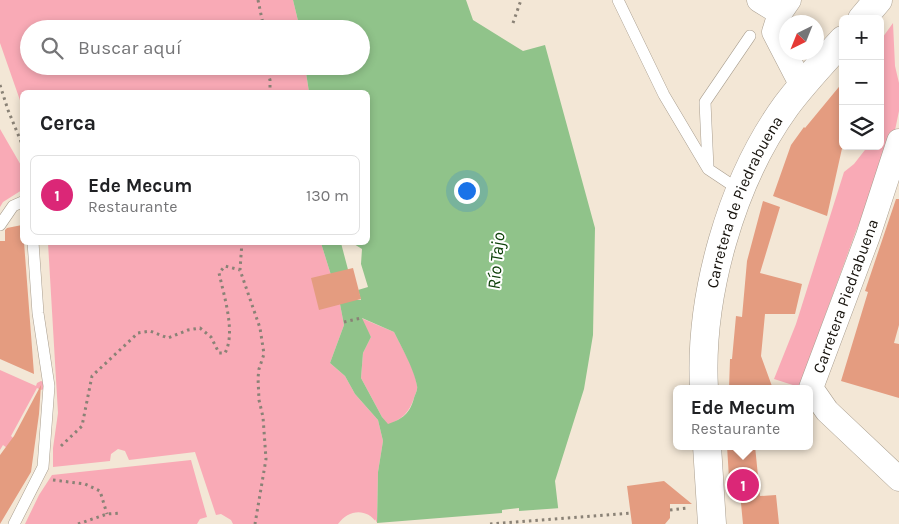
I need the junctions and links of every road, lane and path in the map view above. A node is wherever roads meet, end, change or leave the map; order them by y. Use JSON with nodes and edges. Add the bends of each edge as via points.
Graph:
{"nodes":[{"id":1,"x":258,"y":0,"type":"edge"},
{"id":2,"x":521,"y":0,"type":"edge"},
{"id":3,"x":618,"y":0,"type":"edge"},
{"id":4,"x":759,"y":0,"type":"edge"},
{"id":5,"x":878,"y":0,"type":"edge"},
{"id":6,"x":785,"y":7,"type":"edge"},
{"id":7,"x":865,"y":15,"type":"edge"},
{"id":8,"x":262,"y":20,"type":"edge"},
{"id":9,"x":513,"y":23,"type":"dead end"},
{"id":10,"x":750,"y":36,"type":"dead end"},
{"id":11,"x":839,"y":44,"type":"edge"},
{"id":12,"x":269,"y":75,"type":"edge"},
{"id":13,"x":0,"y":85,"type":"edge"},
{"id":14,"x":802,"y":86,"type":"junction"},
{"id":15,"x":270,"y":90,"type":"edge"},
{"id":16,"x":20,"y":139,"type":"edge"},
{"id":17,"x":899,"y":141,"type":"edge"},
{"id":18,"x":708,"y":169,"type":"junction"},
{"id":19,"x":741,"y":191,"type":"junction"},
{"id":20,"x":20,"y":203,"type":"edge"},
{"id":21,"x":0,"y":224,"type":"edge"},
{"id":22,"x":33,"y":245,"type":"edge"},
{"id":23,"x":242,"y":245,"type":"edge"},
{"id":24,"x":240,"y":270,"type":"junction"},
{"id":25,"x":361,"y":318,"type":"dead end"},
{"id":26,"x":344,"y":322,"type":"dead end"},
{"id":27,"x":704,"y":385,"type":"edge"},
{"id":28,"x":813,"y":385,"type":"edge"},
{"id":29,"x":813,"y":390,"type":"edge"},
{"id":30,"x":707,"y":450,"type":"edge"},
{"id":31,"x":43,"y":463,"type":"junction"},
{"id":32,"x":899,"y":479,"type":"edge"},
{"id":33,"x":71,"y":481,"type":"dead end"},
{"id":34,"x":670,"y":510,"type":"dead end"},
{"id":35,"x":121,"y":512,"type":"dead end"},
{"id":36,"x":631,"y":512,"type":"dead end"},
{"id":37,"x":705,"y":512,"type":"edge"},
{"id":38,"x":107,"y":514,"type":"junction"},
{"id":39,"x":14,"y":524,"type":"edge"},
{"id":40,"x":78,"y":524,"type":"edge"},
{"id":41,"x":255,"y":524,"type":"edge"},
{"id":42,"x":490,"y":524,"type":"edge"}],
"edges":[{"from":1,"to":8,"type":"path"},
{"from":2,"to":9,"type":"path"},
{"from":3,"to":18,"type":"lane","via":[[664,95]]},
{"from":4,"to":6,"type":"street"},
{"from":5,"to":7,"type":"main road"},
{"from":6,"to":14,"type":"street","via":[[774,32]]},
{"from":10,"to":18,"type":"lane","via":[[705,102]]},
{"from":11,"to":14,"type":"main road","name":"Carretera de Piedrabuena"},
{"from":12,"to":15,"type":"path"},
{"from":13,"to":16,"type":"path"},
{"from":14,"to":19,"type":"main road","name":"Carretera de Piedrabuena","via":[[768,134]]},
{"from":17,"to":28,"type":"street","name":"Carretera Piedrabuena"},
{"from":18,"to":19,"type":"lane"},
{"from":19,"to":27,"type":"main road","name":"Carretera de Piedrabuena","via":[[711,282],[705,328]]},
{"from":20,"to":21,"type":"lane","via":[[13,206]]},
{"from":22,"to":31,"type":"lane","via":[[38,313],[49,386]]},
{"from":23,"to":24,"type":"path"},
{"from":24,"to":31,"type":"path","via":[[225,266],[220,273],[230,333],[225,354],[219,353],[211,337],[200,328],[168,338],[150,331],[138,333],[92,376],[82,426]]},
{"from":24,"to":41,"type":"path","via":[[260,328],[263,348],[258,378],[266,459]]},
{"from":25,"to":26,"type":"path"},
{"from":29,"to":32,"type":"street","name":"Carretera Piedrabuena","via":[[827,411]]},
{"from":30,"to":37,"type":"main road"},
{"from":31,"to":39,"type":"lane"},
{"from":33,"to":38,"type":"path","via":[[100,491]]},
{"from":34,"to":37,"type":"path"},
{"from":35,"to":38,"type":"path"},
{"from":36,"to":42,"type":"path"},
{"from":38,"to":40,"type":"path"}]}
